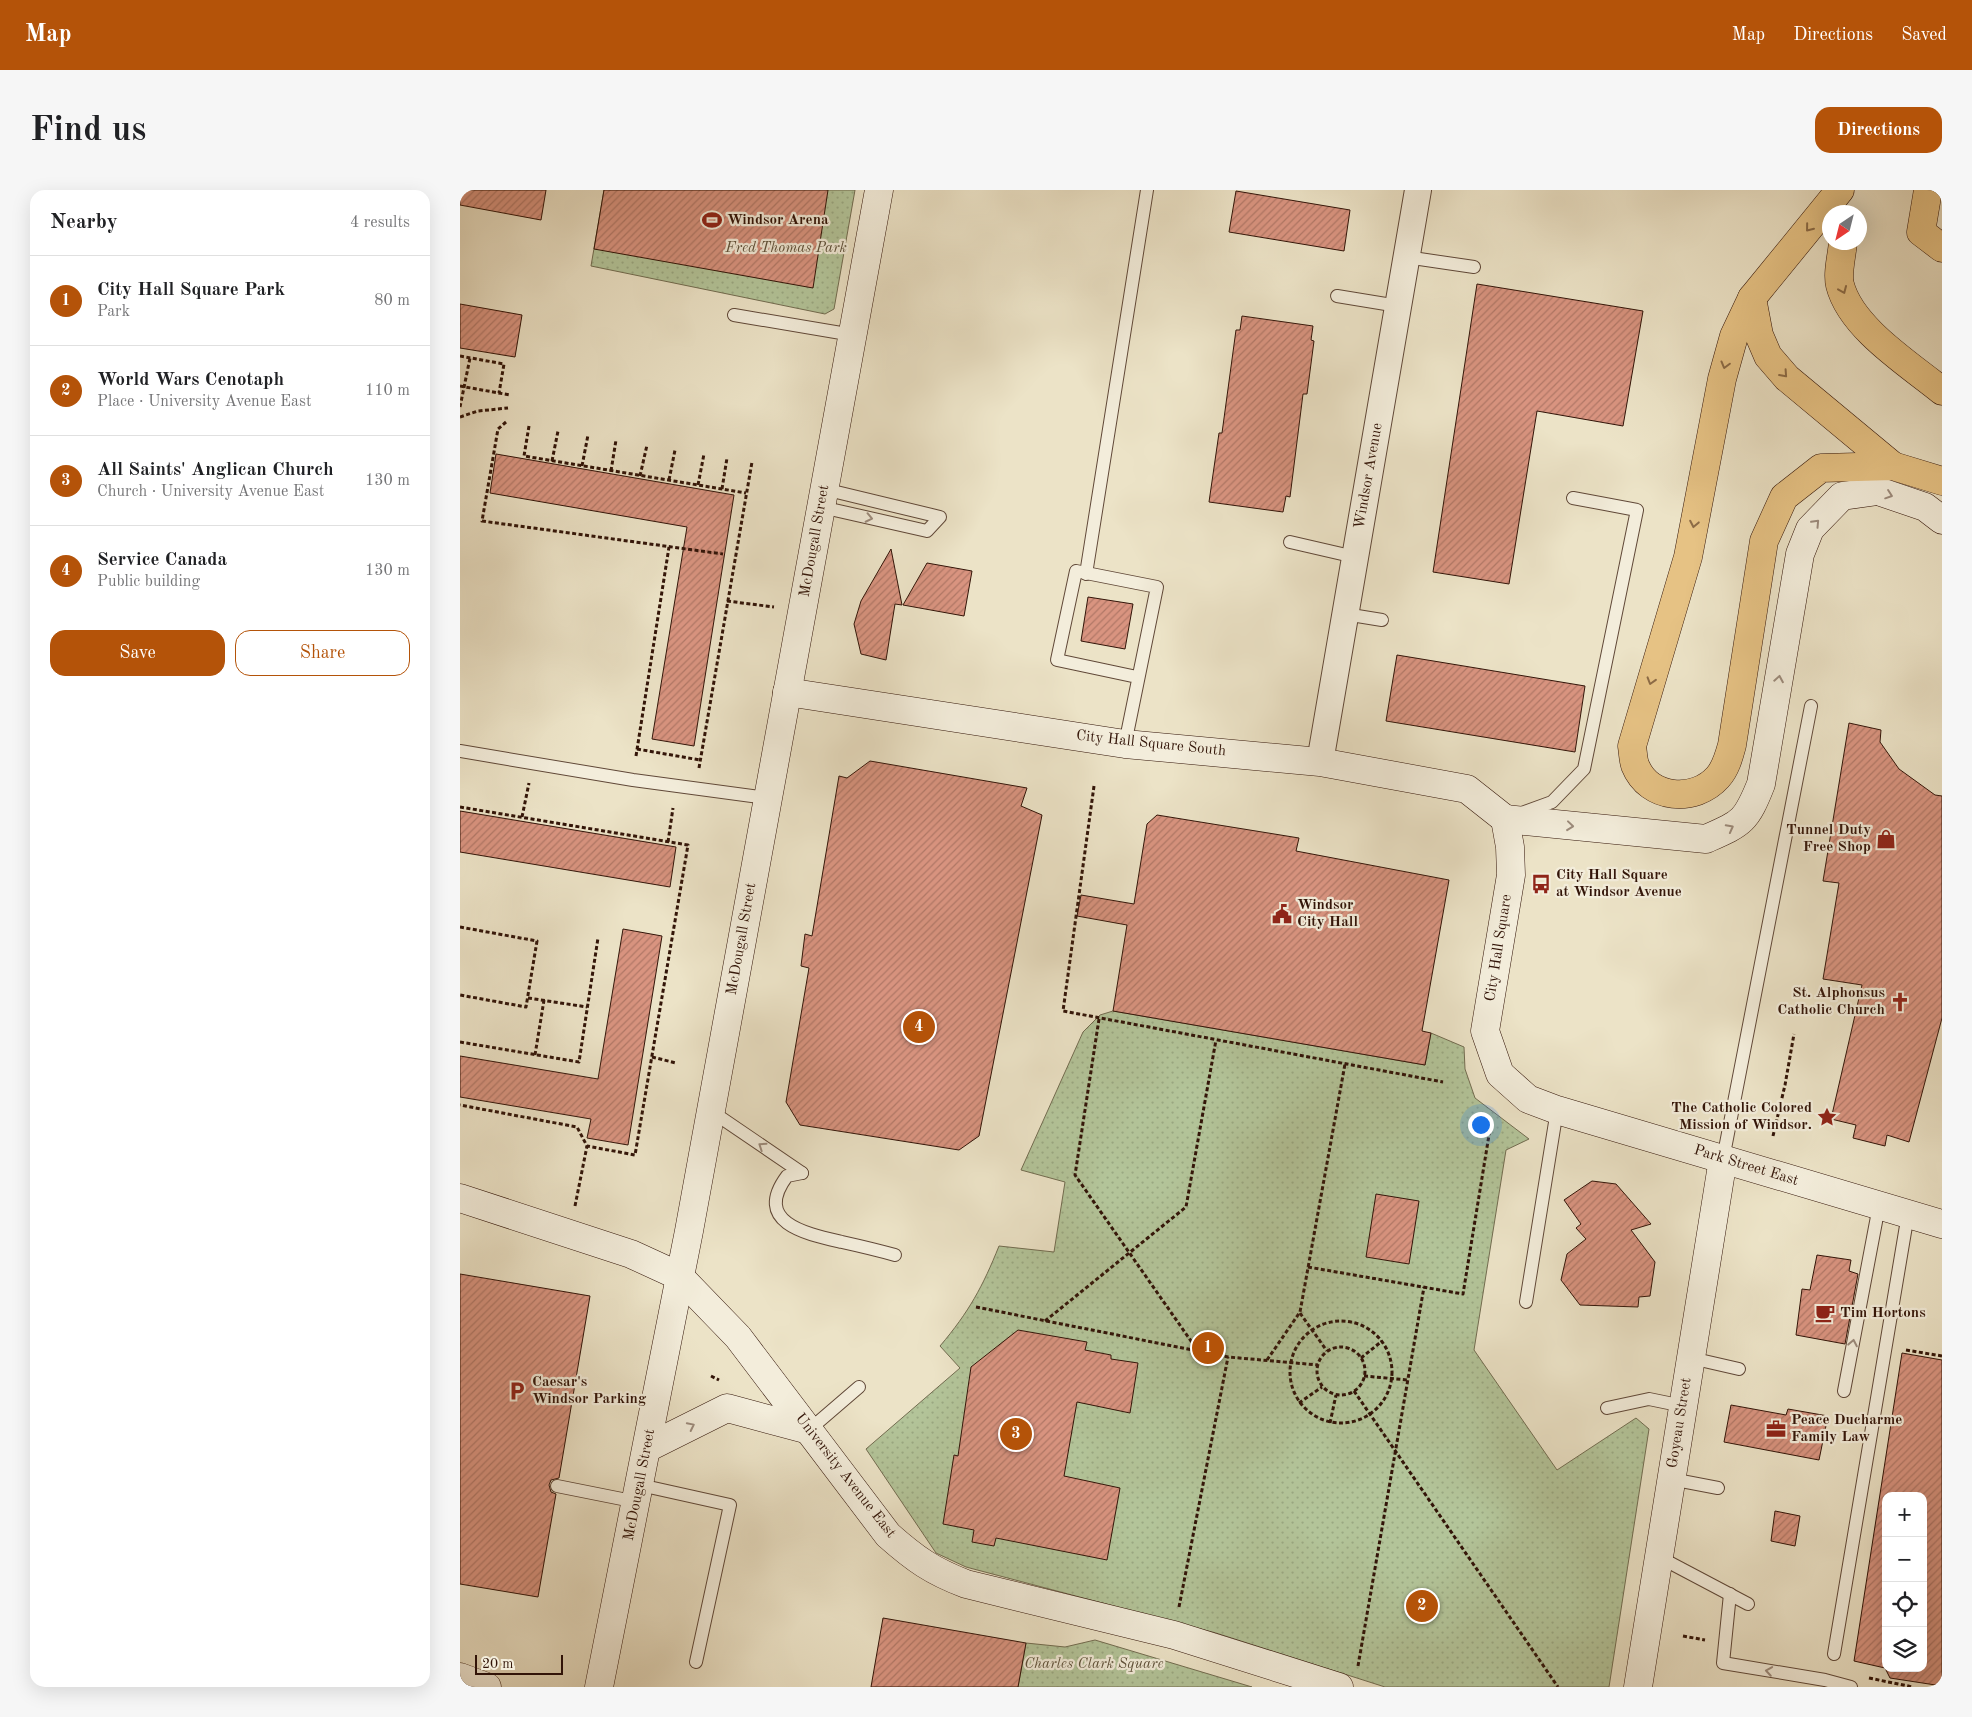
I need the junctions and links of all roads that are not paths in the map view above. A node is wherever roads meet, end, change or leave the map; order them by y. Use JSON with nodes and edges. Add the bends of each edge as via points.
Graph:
{"nodes":[{"id":1,"x":880,"y":190,"type":"edge"},
{"id":2,"x":1147,"y":190,"type":"edge"},
{"id":3,"x":1418,"y":190,"type":"edge"},
{"id":4,"x":1840,"y":190,"type":"edge"},
{"id":5,"x":1847,"y":190,"type":"edge"},
{"id":6,"x":1928,"y":190,"type":"edge"},
{"id":7,"x":1846,"y":205,"type":"edge"},
{"id":8,"x":1942,"y":248,"type":"edge"},
{"id":9,"x":1842,"y":250,"type":"edge"},
{"id":10,"x":1406,"y":257,"type":"junction"},
{"id":11,"x":1474,"y":267,"type":"dead end"},
{"id":12,"x":1337,"y":296,"type":"dead end"},
{"id":13,"x":1752,"y":298,"type":"junction"},
{"id":14,"x":1398,"y":306,"type":"junction"},
{"id":15,"x":734,"y":315,"type":"dead end"},
{"id":16,"x":853,"y":335,"type":"junction"},
{"id":17,"x":1942,"y":391,"type":"edge"},
{"id":18,"x":1893,"y":466,"type":"junction"},
{"id":19,"x":1942,"y":481,"type":"edge"},
{"id":20,"x":823,"y":498,"type":"junction"},
{"id":21,"x":1573,"y":498,"type":"dead end"},
{"id":22,"x":1942,"y":520,"type":"edge"},
{"id":23,"x":1290,"y":542,"type":"dead end"},
{"id":24,"x":1355,"y":557,"type":"junction"},
{"id":25,"x":1086,"y":574,"type":"junction"},
{"id":26,"x":1345,"y":614,"type":"junction"},
{"id":27,"x":1382,"y":620,"type":"dead end"},
{"id":28,"x":1137,"y":676,"type":"junction"},
{"id":29,"x":787,"y":692,"type":"junction"},
{"id":30,"x":1811,"y":706,"type":"dead end"},
{"id":31,"x":1125,"y":744,"type":"junction"},
{"id":32,"x":460,"y":751,"type":"edge"},
{"id":33,"x":1320,"y":762,"type":"junction"},
{"id":34,"x":767,"y":798,"type":"junction"},
{"id":35,"x":1504,"y":819,"type":"junction"},
{"id":36,"x":1500,"y":1074,"type":"joint"},
{"id":37,"x":1557,"y":1110,"type":"junction"},
{"id":38,"x":711,"y":1111,"type":"junction"},
{"id":39,"x":1723,"y":1159,"type":"junction"},
{"id":40,"x":460,"y":1198,"type":"edge"},
{"id":41,"x":1878,"y":1206,"type":"junction"},
{"id":42,"x":1908,"y":1214,"type":"junction"},
{"id":43,"x":1942,"y":1224,"type":"edge"},
{"id":44,"x":895,"y":1255,"type":"dead end"},
{"id":45,"x":679,"y":1276,"type":"junction"},
{"id":46,"x":1526,"y":1302,"type":"dead end"},
{"id":47,"x":1691,"y":1358,"type":"junction"},
{"id":48,"x":1739,"y":1369,"type":"dead end"},
{"id":49,"x":858,"y":1387,"type":"dead end"},
{"id":50,"x":1844,"y":1391,"type":"dead end"},
{"id":51,"x":1683,"y":1406,"type":"junction"},
{"id":52,"x":1607,"y":1408,"type":"dead end"},
{"id":53,"x":809,"y":1430,"type":"junction"},
{"id":54,"x":647,"y":1448,"type":"junction"},
{"id":55,"x":1672,"y":1479,"type":"junction"},
{"id":56,"x":557,"y":1486,"type":"dead end"},
{"id":57,"x":1718,"y":1488,"type":"dead end"},
{"id":58,"x":638,"y":1494,"type":"junction"},
{"id":59,"x":1659,"y":1557,"type":"junction"},
{"id":60,"x":1730,"y":1594,"type":"junction"},
{"id":61,"x":1748,"y":1604,"type":"dead end"},
{"id":62,"x":1834,"y":1654,"type":"dead end"},
{"id":63,"x":696,"y":1662,"type":"dead end"},
{"id":64,"x":460,"y":1677,"type":"edge"},
{"id":65,"x":1348,"y":1678,"type":"edge"},
{"id":66,"x":487,"y":1687,"type":"edge"},
{"id":67,"x":599,"y":1687,"type":"edge"},
{"id":68,"x":1638,"y":1687,"type":"edge"},
{"id":69,"x":1850,"y":1687,"type":"edge"}],
"edges":[{"from":1,"to":16,"type":"street","name":"McDougall Street"},
{"from":2,"to":25,"type":"lane"},
{"from":3,"to":10,"type":"street","name":"Windsor Avenue"},
{"from":4,"to":13,"type":"main road","one_way":true},
{"from":5,"to":7,"type":"main road"},
{"from":6,"to":8,"type":"main road","via":[[1921,232]]},
{"from":9,"to":17,"type":"main road","one_way":true,"via":[[1839,284],[1851,308],[1870,333]]},
{"from":10,"to":11,"type":"lane"},
{"from":10,"to":14,"type":"street","name":"Windsor Avenue"},
{"from":12,"to":14,"type":"lane"},
{"from":13,"to":18,"type":"main road","one_way":true,"via":[[1759,335],[1768,356],[1787,378]]},
{"from":13,"to":18,"type":"main road","one_way":true,"via":[[1726,361],[1688,557],[1632,746],[1635,765],[1645,780],[1670,794],[1693,793],[1712,783],[1727,761],[1764,540],[1784,497],[1821,468]]},
{"from":14,"to":24,"type":"street","name":"Windsor Avenue"},
{"from":15,"to":16,"type":"lane"},
{"from":16,"to":20,"type":"street","name":"McDougall Street"},
{"from":18,"to":19,"type":"main road"},
{"from":20,"to":20,"type":"lane","one_way":true,"via":[[927,531],[940,517]]},
{"from":20,"to":29,"type":"street","name":"McDougall Street"},
{"from":21,"to":35,"type":"lane","via":[[1636,510],[1584,769],[1552,802]]},
{"from":35,"to":22,"type":"street","one_way":true,"via":[[1706,839],[1735,826],[1750,811],[1761,784],[1800,554],[1810,529],[1842,496],[1878,491],[1926,507]]},
{"from":23,"to":24,"type":"lane"},
{"from":24,"to":26,"type":"street","name":"Windsor Avenue"},
{"from":25,"to":28,"type":"lane","via":[[1157,587]]},
{"from":25,"to":28,"type":"lane","via":[[1076,571],[1057,660]]},
{"from":26,"to":27,"type":"lane"},
{"from":26,"to":33,"type":"street","name":"Windsor Avenue"},
{"from":28,"to":31,"type":"lane"},
{"from":29,"to":31,"type":"street","name":"City Hall Square South"},
{"from":29,"to":34,"type":"street","name":"McDougall Street"},
{"from":30,"to":39,"type":"lane"},
{"from":31,"to":33,"type":"street","name":"City Hall Square South"},
{"from":32,"to":34,"type":"lane"},
{"from":33,"to":35,"type":"street","name":"City Hall Square South","via":[[1467,789]]},
{"from":34,"to":38,"type":"street","name":"McDougall Street"},
{"from":35,"to":36,"type":"street","name":"City Hall Square","via":[[1510,846],[1511,875],[1485,1031]]},
{"from":36,"to":37,"type":"street","name":"Park Street East","via":[[1528,1099]]},
{"from":37,"to":39,"type":"street","name":"Park Street East"},
{"from":37,"to":46,"type":"lane"},
{"from":44,"to":38,"type":"lane","one_way":true,"via":[[792,1228],[776,1209],[778,1188],[787,1176],[802,1173]]},
{"from":38,"to":45,"type":"street","name":"McDougall Street"},
{"from":39,"to":41,"type":"street","name":"Park Street East"},
{"from":39,"to":47,"type":"street","name":"Goyeau Street"},
{"from":40,"to":45,"type":"street","name":"University Avenue East","via":[[631,1254]]},
{"from":41,"to":42,"type":"street","name":"Park Street East"},
{"from":50,"to":41,"type":"lane","one_way":true},
{"from":42,"to":43,"type":"street","name":"Park Street East"},
{"from":42,"to":62,"type":"lane"},
{"from":45,"to":53,"type":"street","name":"University Avenue East","via":[[738,1337]]},
{"from":45,"to":54,"type":"street","name":"McDougall Street"},
{"from":47,"to":48,"type":"lane"},
{"from":47,"to":51,"type":"street","name":"Goyeau Street"},
{"from":49,"to":53,"type":"lane"},
{"from":51,"to":52,"type":"lane","via":[[1649,1399]]},
{"from":51,"to":55,"type":"street","name":"Goyeau Street"},
{"from":54,"to":53,"type":"street","one_way":true,"via":[[727,1408]]},
{"from":53,"to":65,"type":"street","name":"University Avenue East","via":[[888,1535],[916,1560],[940,1574],[974,1586]]},
{"from":54,"to":58,"type":"street","name":"McDougall Street"},
{"from":55,"to":57,"type":"lane"},
{"from":55,"to":59,"type":"street","name":"Goyeau Street"},
{"from":56,"to":58,"type":"lane"},
{"from":58,"to":63,"type":"lane","via":[[730,1505]]},
{"from":58,"to":67,"type":"street","name":"McDougall Street"},
{"from":59,"to":60,"type":"lane"},
{"from":59,"to":68,"type":"street","name":"Goyeau Street"},
{"from":60,"to":61,"type":"lane"},
{"from":69,"to":60,"type":"lane","one_way":true,"via":[[1723,1663]]},
{"from":64,"to":66,"type":"street"}]}
